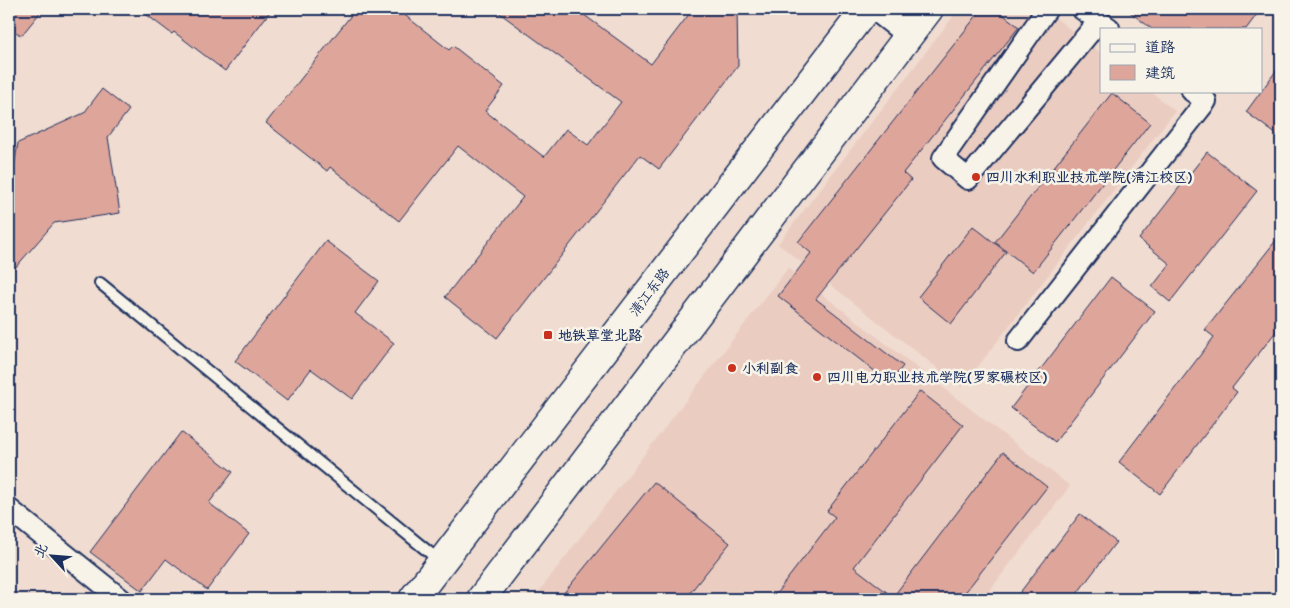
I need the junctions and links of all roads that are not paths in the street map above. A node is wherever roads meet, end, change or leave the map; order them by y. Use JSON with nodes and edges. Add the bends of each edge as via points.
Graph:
{"nodes":[{"id":1,"x":866,"y":9,"type":"edge"},
{"id":2,"x":878,"y":9,"type":"edge"},
{"id":3,"x":929,"y":9,"type":"edge"},
{"id":4,"x":1047,"y":9,"type":"edge"},
{"id":5,"x":1082,"y":9,"type":"edge"},
{"id":6,"x":1104,"y":25,"type":"edge"},
{"id":7,"x":1100,"y":30,"type":"edge"},
{"id":8,"x":910,"y":34,"type":"junction"},
{"id":9,"x":1193,"y":92,"type":"edge"},
{"id":10,"x":100,"y":283,"type":"dead end"},
{"id":11,"x":1018,"y":341,"type":"dead end"},
{"id":12,"x":9,"y":509,"type":"edge"},
{"id":13,"x":442,"y":562,"type":"junction"},
{"id":14,"x":122,"y":599,"type":"edge"},
{"id":15,"x":413,"y":599,"type":"edge"},
{"id":16,"x":481,"y":599,"type":"edge"}],
"edges":[{"from":1,"to":13,"type":"main road","name":"清江东路"},
{"from":2,"to":8,"type":"street"},
{"from":3,"to":8,"type":"main road"},
{"from":4,"to":7,"type":"street","via":[[943,158],[968,179]]},
{"from":5,"to":6,"type":"street"},
{"from":8,"to":16,"type":"main road"},
{"from":9,"to":11,"type":"street","via":[[1206,101]]},
{"from":10,"to":13,"type":"lane"},
{"from":12,"to":14,"type":"street"},
{"from":13,"to":15,"type":"main road","name":"清江东路"}]}
